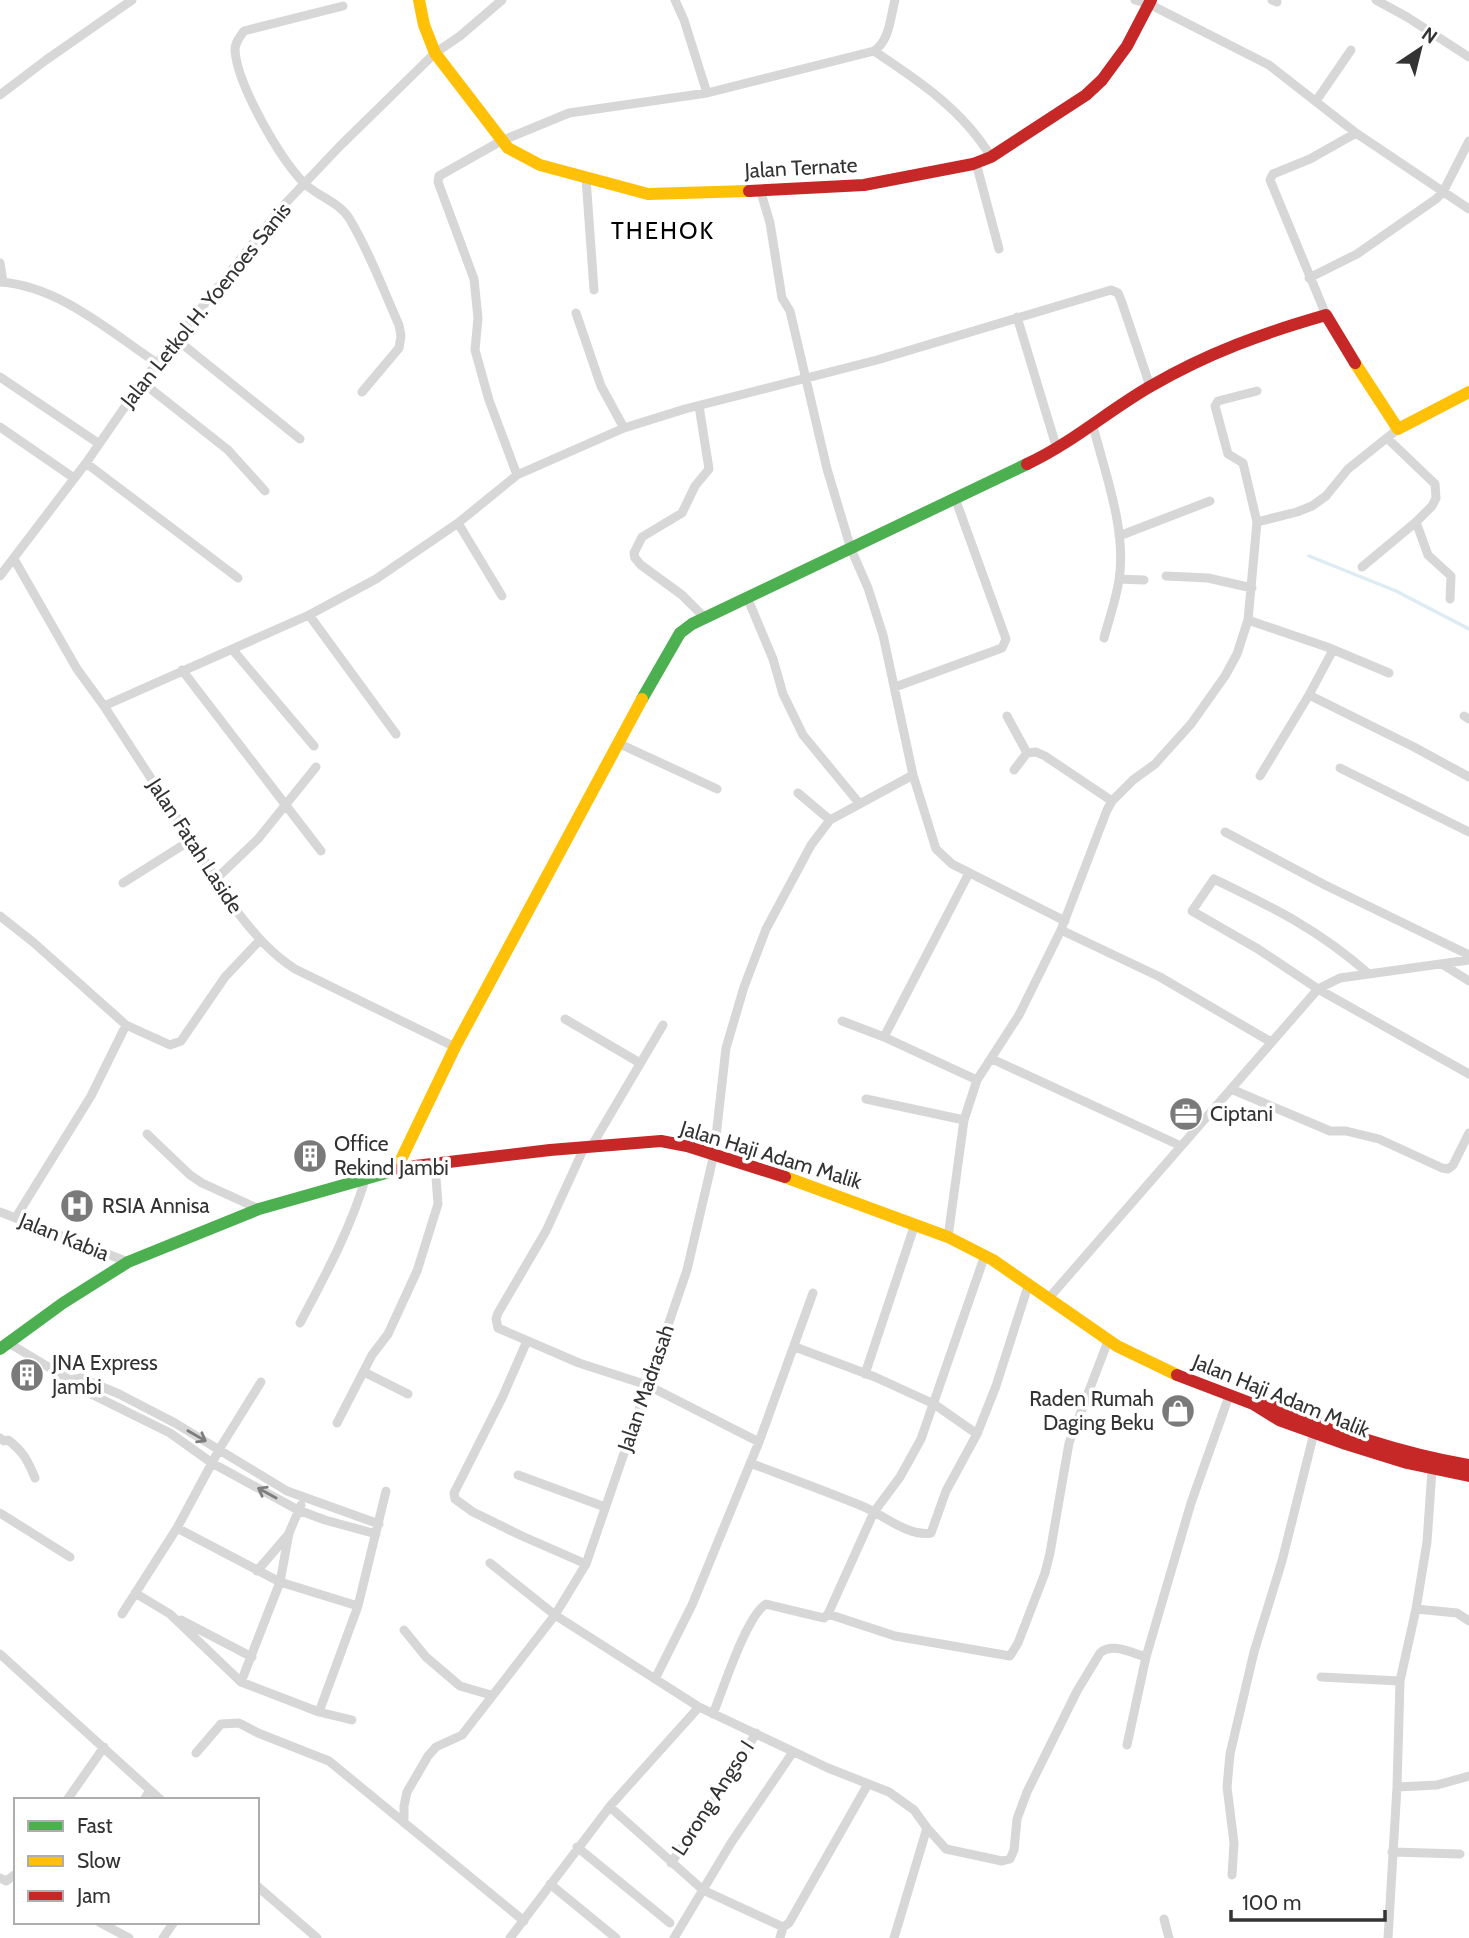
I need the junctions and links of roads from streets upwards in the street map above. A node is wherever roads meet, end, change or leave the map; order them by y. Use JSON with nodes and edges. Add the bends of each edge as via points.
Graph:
{"nodes":[{"id":1,"x":131,"y":0,"type":"edge"},
{"id":2,"x":419,"y":0,"type":"edge"},
{"id":3,"x":502,"y":0,"type":"edge"},
{"id":4,"x":675,"y":0,"type":"edge"},
{"id":5,"x":895,"y":0,"type":"edge"},
{"id":6,"x":1135,"y":0,"type":"edge"},
{"id":7,"x":1376,"y":0,"type":"edge"},
{"id":8,"x":1150,"y":2,"type":"edge"},
{"id":9,"x":343,"y":6,"type":"dead end"},
{"id":10,"x":1352,"y":50,"type":"dead end"},
{"id":11,"x":874,"y":51,"type":"junction"},
{"id":12,"x":435,"y":53,"type":"junction"},
{"id":13,"x":1469,"y":57,"type":"edge"},
{"id":14,"x":707,"y":93,"type":"junction"},
{"id":15,"x":0,"y":95,"type":"edge"},
{"id":16,"x":1316,"y":101,"type":"junction"},
{"id":17,"x":1356,"y":133,"type":"junction"},
{"id":18,"x":500,"y":141,"type":"junction"},
{"id":19,"x":1469,"y":141,"type":"edge"},
{"id":20,"x":991,"y":157,"type":"junction"},
{"id":21,"x":976,"y":163,"type":"junction"},
{"id":22,"x":586,"y":178,"type":"junction"},
{"id":23,"x":305,"y":185,"type":"junction"},
{"id":24,"x":760,"y":189,"type":"junction"},
{"id":25,"x":1443,"y":192,"type":"junction"},
{"id":26,"x":1469,"y":209,"type":"edge"},
{"id":27,"x":999,"y":249,"type":"dead end"},
{"id":28,"x":0,"y":263,"type":"edge"},
{"id":29,"x":1309,"y":278,"type":"junction"},
{"id":30,"x":1,"y":282,"type":"edge"},
{"id":31,"x":594,"y":290,"type":"dead end"},
{"id":32,"x":576,"y":313,"type":"dead end"},
{"id":33,"x":1326,"y":315,"type":"junction"},
{"id":34,"x":1017,"y":317,"type":"junction"},
{"id":35,"x":176,"y":339,"type":"junction"},
{"id":36,"x":157,"y":363,"type":"junction"},
{"id":37,"x":0,"y":377,"type":"edge"},
{"id":38,"x":804,"y":378,"type":"junction"},
{"id":39,"x":142,"y":382,"type":"junction"},
{"id":40,"x":1150,"y":386,"type":"junction"},
{"id":41,"x":1257,"y":391,"type":"dead end"},
{"id":42,"x":1469,"y":391,"type":"edge"},
{"id":43,"x":362,"y":392,"type":"dead end"},
{"id":44,"x":699,"y":406,"type":"junction"},
{"id":45,"x":1093,"y":426,"type":"junction"},
{"id":46,"x":0,"y":427,"type":"edge"},
{"id":47,"x":624,"y":428,"type":"junction"},
{"id":48,"x":1398,"y":429,"type":"junction"},
{"id":49,"x":300,"y":439,"type":"dead end"},
{"id":50,"x":1388,"y":439,"type":"junction"},
{"id":51,"x":99,"y":443,"type":"junction"},
{"id":52,"x":1056,"y":449,"type":"junction"},
{"id":53,"x":86,"y":463,"type":"junction"},
{"id":54,"x":517,"y":475,"type":"junction"},
{"id":55,"x":74,"y":478,"type":"junction"},
{"id":56,"x":265,"y":491,"type":"dead end"},
{"id":57,"x":955,"y":498,"type":"junction"},
{"id":58,"x":1210,"y":501,"type":"dead end"},
{"id":59,"x":1257,"y":522,"type":"junction"},
{"id":60,"x":1416,"y":522,"type":"junction"},
{"id":61,"x":458,"y":523,"type":"junction"},
{"id":62,"x":1119,"y":536,"type":"junction"},
{"id":63,"x":851,"y":549,"type":"junction"},
{"id":64,"x":14,"y":559,"type":"junction"},
{"id":65,"x":1362,"y":567,"type":"dead end"},
{"id":66,"x":0,"y":576,"type":"edge"},
{"id":67,"x":1166,"y":576,"type":"dead end"},
{"id":68,"x":238,"y":578,"type":"dead end"},
{"id":69,"x":1119,"y":579,"type":"junction"},
{"id":70,"x":1144,"y":580,"type":"dead end"},
{"id":71,"x":1252,"y":588,"type":"junction"},
{"id":72,"x":502,"y":596,"type":"dead end"},
{"id":73,"x":747,"y":597,"type":"junction"},
{"id":74,"x":1450,"y":598,"type":"dead end"},
{"id":75,"x":309,"y":615,"type":"junction"},
{"id":76,"x":704,"y":617,"type":"junction"},
{"id":77,"x":1248,"y":620,"type":"junction"},
{"id":78,"x":1104,"y":638,"type":"dead end"},
{"id":79,"x":232,"y":649,"type":"junction"},
{"id":80,"x":1333,"y":650,"type":"junction"},
{"id":81,"x":182,"y":670,"type":"junction"},
{"id":82,"x":1390,"y":673,"type":"dead end"},
{"id":83,"x":895,"y":687,"type":"junction"},
{"id":84,"x":1309,"y":695,"type":"junction"},
{"id":85,"x":104,"y":706,"type":"junction"},
{"id":86,"x":1007,"y":716,"type":"dead end"},
{"id":87,"x":396,"y":734,"type":"dead end"},
{"id":88,"x":620,"y":744,"type":"junction"},
{"id":89,"x":313,"y":746,"type":"dead end"},
{"id":90,"x":1027,"y":753,"type":"junction"},
{"id":91,"x":316,"y":767,"type":"dead end"},
{"id":92,"x":1340,"y":768,"type":"dead end"},
{"id":93,"x":1014,"y":770,"type":"dead end"},
{"id":94,"x":913,"y":775,"type":"junction"},
{"id":95,"x":1260,"y":776,"type":"dead end"},
{"id":96,"x":1469,"y":777,"type":"edge"},
{"id":97,"x":717,"y":789,"type":"dead end"},
{"id":98,"x":798,"y":793,"type":"dead end"},
{"id":99,"x":1112,"y":801,"type":"junction"},
{"id":100,"x":859,"y":803,"type":"junction"},
{"id":101,"x":286,"y":807,"type":"junction"},
{"id":102,"x":830,"y":820,"type":"junction"},
{"id":103,"x":1225,"y":832,"type":"dead end"},
{"id":104,"x":1469,"y":832,"type":"edge"},
{"id":105,"x":191,"y":840,"type":"junction"},
{"id":106,"x":321,"y":850,"type":"dead end"},
{"id":107,"x":969,"y":873,"type":"junction"},
{"id":108,"x":216,"y":879,"type":"junction"},
{"id":109,"x":123,"y":883,"type":"dead end"},
{"id":110,"x":0,"y":917,"type":"edge"},
{"id":111,"x":1063,"y":926,"type":"junction"},
{"id":112,"x":259,"y":940,"type":"junction"},
{"id":113,"x":1469,"y":958,"type":"edge"},
{"id":114,"x":1442,"y":964,"type":"junction"},
{"id":115,"x":1369,"y":974,"type":"junction"},
{"id":116,"x":1469,"y":981,"type":"edge"},
{"id":117,"x":1318,"y":989,"type":"junction"},
{"id":118,"x":565,"y":1019,"type":"dead end"},
{"id":119,"x":842,"y":1021,"type":"dead end"},
{"id":120,"x":126,"y":1025,"type":"junction"},
{"id":121,"x":663,"y":1025,"type":"dead end"},
{"id":122,"x":884,"y":1037,"type":"junction"},
{"id":123,"x":1271,"y":1042,"type":"junction"},
{"id":124,"x":455,"y":1048,"type":"junction"},
{"id":125,"x":992,"y":1059,"type":"junction"},
{"id":126,"x":640,"y":1063,"type":"junction"},
{"id":127,"x":1469,"y":1074,"type":"edge"},
{"id":128,"x":977,"y":1080,"type":"junction"},
{"id":129,"x":1231,"y":1089,"type":"junction"},
{"id":130,"x":866,"y":1099,"type":"dead end"},
{"id":131,"x":964,"y":1120,"type":"junction"},
{"id":132,"x":147,"y":1133,"type":"dead end"},
{"id":133,"x":1469,"y":1133,"type":"edge"},
{"id":134,"x":1181,"y":1146,"type":"junction"},
{"id":135,"x":587,"y":1148,"type":"junction"},
{"id":136,"x":714,"y":1154,"type":"junction"},
{"id":137,"x":435,"y":1165,"type":"junction"},
{"id":138,"x":396,"y":1170,"type":"junction"},
{"id":139,"x":366,"y":1177,"type":"junction"},
{"id":140,"x":259,"y":1209,"type":"junction"},
{"id":141,"x":0,"y":1212,"type":"edge"},
{"id":142,"x":16,"y":1217,"type":"junction"},
{"id":143,"x":915,"y":1224,"type":"junction"},
{"id":144,"x":948,"y":1237,"type":"junction"},
{"id":145,"x":985,"y":1255,"type":"junction"},
{"id":146,"x":128,"y":1262,"type":"junction"},
{"id":147,"x":1029,"y":1283,"type":"junction"},
{"id":148,"x":813,"y":1293,"type":"dead end"},
{"id":149,"x":1048,"y":1299,"type":"junction"},
{"id":150,"x":300,"y":1323,"type":"dead end"},
{"id":151,"x":527,"y":1341,"type":"junction"},
{"id":152,"x":1108,"y":1341,"type":"junction"},
{"id":153,"x":4,"y":1345,"type":"edge"},
{"id":154,"x":795,"y":1347,"type":"junction"},
{"id":155,"x":363,"y":1372,"type":"junction"},
{"id":156,"x":864,"y":1374,"type":"junction"},
{"id":157,"x":69,"y":1380,"type":"junction"},
{"id":158,"x":261,"y":1382,"type":"dead end"},
{"id":159,"x":647,"y":1385,"type":"junction"},
{"id":160,"x":408,"y":1394,"type":"dead end"},
{"id":161,"x":1229,"y":1396,"type":"junction"},
{"id":162,"x":934,"y":1404,"type":"junction"},
{"id":163,"x":1253,"y":1404,"type":"junction"},
{"id":164,"x":175,"y":1423,"type":"junction"},
{"id":165,"x":337,"y":1423,"type":"dead end"},
{"id":166,"x":170,"y":1433,"type":"junction"},
{"id":167,"x":1314,"y":1433,"type":"junction"},
{"id":168,"x":977,"y":1434,"type":"junction"},
{"id":169,"x":0,"y":1438,"type":"edge"},
{"id":170,"x":759,"y":1442,"type":"junction"},
{"id":171,"x":220,"y":1448,"type":"junction"},
{"id":172,"x":212,"y":1463,"type":"junction"},
{"id":173,"x":750,"y":1463,"type":"junction"},
{"id":174,"x":1469,"y":1465,"type":"edge"},
{"id":175,"x":1432,"y":1470,"type":"junction"},
{"id":176,"x":518,"y":1475,"type":"dead end"},
{"id":177,"x":1469,"y":1476,"type":"edge"},
{"id":178,"x":35,"y":1478,"type":"dead end"},
{"id":179,"x":386,"y":1492,"type":"dead end"},
{"id":180,"x":304,"y":1499,"type":"junction"},
{"id":181,"x":605,"y":1507,"type":"junction"},
{"id":182,"x":298,"y":1510,"type":"junction"},
{"id":183,"x":874,"y":1512,"type":"junction"},
{"id":184,"x":0,"y":1513,"type":"edge"},
{"id":185,"x":379,"y":1524,"type":"junction"},
{"id":186,"x":177,"y":1528,"type":"junction"},
{"id":187,"x":289,"y":1534,"type":"junction"},
{"id":188,"x":376,"y":1534,"type":"junction"},
{"id":189,"x":70,"y":1557,"type":"dead end"},
{"id":190,"x":490,"y":1563,"type":"dead end"},
{"id":191,"x":586,"y":1564,"type":"junction"},
{"id":192,"x":257,"y":1571,"type":"junction"},
{"id":193,"x":280,"y":1581,"type":"junction"},
{"id":194,"x":135,"y":1593,"type":"junction"},
{"id":195,"x":358,"y":1606,"type":"junction"},
{"id":196,"x":1416,"y":1609,"type":"junction"},
{"id":197,"x":122,"y":1614,"type":"dead end"},
{"id":198,"x":828,"y":1614,"type":"junction"},
{"id":199,"x":170,"y":1615,"type":"junction"},
{"id":200,"x":555,"y":1615,"type":"junction"},
{"id":201,"x":1469,"y":1621,"type":"edge"},
{"id":202,"x":404,"y":1630,"type":"dead end"},
{"id":203,"x":0,"y":1654,"type":"edge"},
{"id":204,"x":252,"y":1657,"type":"junction"},
{"id":205,"x":1146,"y":1657,"type":"junction"},
{"id":206,"x":1321,"y":1677,"type":"dead end"},
{"id":207,"x":655,"y":1679,"type":"junction"},
{"id":208,"x":1400,"y":1681,"type":"junction"},
{"id":209,"x":241,"y":1682,"type":"junction"},
{"id":210,"x":491,"y":1695,"type":"junction"},
{"id":211,"x":699,"y":1707,"type":"junction"},
{"id":212,"x":319,"y":1712,"type":"junction"},
{"id":213,"x":713,"y":1714,"type":"junction"},
{"id":214,"x":352,"y":1720,"type":"dead end"},
{"id":215,"x":756,"y":1733,"type":"junction"},
{"id":216,"x":1127,"y":1745,"type":"dead end"},
{"id":217,"x":103,"y":1747,"type":"junction"},
{"id":218,"x":793,"y":1752,"type":"junction"},
{"id":219,"x":196,"y":1753,"type":"dead end"},
{"id":220,"x":1469,"y":1776,"type":"edge"},
{"id":221,"x":868,"y":1784,"type":"junction"},
{"id":222,"x":1397,"y":1787,"type":"junction"},
{"id":223,"x":150,"y":1790,"type":"junction"},
{"id":224,"x":68,"y":1798,"type":"edge"},
{"id":225,"x":145,"y":1798,"type":"edge"},
{"id":226,"x":159,"y":1798,"type":"edge"},
{"id":227,"x":610,"y":1807,"type":"junction"},
{"id":228,"x":404,"y":1823,"type":"junction"},
{"id":229,"x":927,"y":1828,"type":"junction"},
{"id":230,"x":577,"y":1847,"type":"junction"},
{"id":231,"x":1392,"y":1852,"type":"junction"},
{"id":232,"x":1460,"y":1854,"type":"dead end"},
{"id":233,"x":671,"y":1863,"type":"junction"},
{"id":234,"x":1232,"y":1875,"type":"dead end"},
{"id":235,"x":3,"y":1879,"type":"edge"},
{"id":236,"x":550,"y":1884,"type":"junction"},
{"id":237,"x":259,"y":1888,"type":"edge"},
{"id":238,"x":0,"y":1889,"type":"edge"},
{"id":239,"x":703,"y":1890,"type":"junction"},
{"id":240,"x":1164,"y":1919,"type":"dead end"},
{"id":241,"x":524,"y":1921,"type":"junction"},
{"id":242,"x":670,"y":1923,"type":"dead end"},
{"id":243,"x":103,"y":1924,"type":"edge"},
{"id":244,"x":783,"y":1927,"type":"junction"},
{"id":245,"x":129,"y":1938,"type":"edge"},
{"id":246,"x":317,"y":1938,"type":"edge"},
{"id":247,"x":510,"y":1938,"type":"edge"},
{"id":248,"x":616,"y":1938,"type":"edge"},
{"id":249,"x":674,"y":1938,"type":"edge"},
{"id":250,"x":780,"y":1938,"type":"edge"},
{"id":251,"x":894,"y":1938,"type":"edge"},
{"id":252,"x":1169,"y":1938,"type":"edge"},
{"id":253,"x":1388,"y":1938,"type":"edge"}],
"edges":[{"from":1,"to":15,"type":"street"},
{"from":2,"to":12,"type":"street","name":"Jalan Ternate"},
{"from":3,"to":12,"type":"street","name":"Jalan Letkol H. Yoenoes Sanis"},
{"from":4,"to":14,"type":"street"},
{"from":5,"to":11,"type":"street","via":[[886,36]]},
{"from":6,"to":8,"type":"street"},
{"from":7,"to":13,"type":"street"},
{"from":8,"to":16,"type":"street","via":[[1254,56]]},
{"from":8,"to":20,"type":"street","name":"Jalan Ternate","via":[[1127,46],[1087,95]]},
{"from":9,"to":23,"type":"street","via":[[244,31],[235,48],[242,78],[272,137]]},
{"from":10,"to":16,"type":"street"},
{"from":11,"to":14,"type":"street"},
{"from":11,"to":20,"type":"street","via":[[964,120]]},
{"from":12,"to":18,"type":"street","name":"Jalan Ternate"},
{"from":12,"to":23,"type":"street","name":"Jalan Letkol H. Yoenoes Sanis"},
{"from":14,"to":18,"type":"street","via":[[569,113]]},
{"from":16,"to":17,"type":"street"},
{"from":17,"to":25,"type":"street"},
{"from":17,"to":29,"type":"street","via":[[1271,176]]},
{"from":18,"to":22,"type":"street","name":"Jalan Ternate","via":[[540,165]]},
{"from":18,"to":54,"type":"street","via":[[443,173],[438,182],[474,279],[475,350]]},
{"from":19,"to":25,"type":"street"},
{"from":20,"to":21,"type":"street","name":"Jalan Ternate"},
{"from":21,"to":24,"type":"street","name":"Jalan Ternate","via":[[864,186]]},
{"from":21,"to":27,"type":"street"},
{"from":22,"to":24,"type":"street","name":"Jalan Ternate","via":[[648,194]]},
{"from":22,"to":31,"type":"street"},
{"from":23,"to":35,"type":"street","name":"Jalan Letkol H. Yoenoes Sanis","via":[[282,207]]},
{"from":23,"to":43,"type":"street","via":[[347,214],[398,325],[398,348]]},
{"from":24,"to":38,"type":"street"},
{"from":25,"to":26,"type":"street"},
{"from":25,"to":29,"type":"street","via":[[1357,254]]},
{"from":28,"to":30,"type":"street"},
{"from":29,"to":33,"type":"street"},
{"from":30,"to":36,"type":"street","via":[[36,289],[75,308]]},
{"from":32,"to":47,"type":"street","via":[[596,374]]},
{"from":33,"to":40,"type":"street","via":[[1221,349]]},
{"from":33,"to":48,"type":"street"},
{"from":34,"to":38,"type":"street"},
{"from":34,"to":40,"type":"street","via":[[1115,291]]},
{"from":34,"to":52,"type":"street"},
{"from":35,"to":36,"type":"street","name":"Jalan Letkol H. Yoenoes Sanis"},
{"from":35,"to":49,"type":"street"},
{"from":36,"to":39,"type":"street","name":"Jalan Letkol H. Yoenoes Sanis"},
{"from":37,"to":51,"type":"street"},
{"from":38,"to":44,"type":"street"},
{"from":38,"to":63,"type":"street"},
{"from":39,"to":51,"type":"street","name":"Jalan Letkol H. Yoenoes Sanis"},
{"from":39,"to":56,"type":"street","via":[[228,450]]},
{"from":40,"to":45,"type":"street"},
{"from":41,"to":59,"type":"street","via":[[1218,401],[1215,406],[1228,454],[1243,463]]},
{"from":42,"to":48,"type":"street"},
{"from":44,"to":47,"type":"street"},
{"from":44,"to":76,"type":"street","via":[[709,461],[707,474],[678,517],[642,537],[634,553],[641,565]]},
{"from":45,"to":52,"type":"street"},
{"from":45,"to":62,"type":"street"},
{"from":46,"to":55,"type":"street"},
{"from":47,"to":54,"type":"street"},
{"from":48,"to":50,"type":"street"},
{"from":50,"to":59,"type":"street","via":[[1348,469],[1312,506]]},
{"from":50,"to":60,"type":"street","via":[[1435,484],[1436,498]]},
{"from":51,"to":53,"type":"street","name":"Jalan Letkol H. Yoenoes Sanis"},
{"from":52,"to":57,"type":"street"},
{"from":53,"to":55,"type":"street","name":"Jalan Letkol H. Yoenoes Sanis"},
{"from":53,"to":68,"type":"street"},
{"from":54,"to":61,"type":"street"},
{"from":55,"to":64,"type":"street","name":"Jalan Letkol H. Yoenoes Sanis"},
{"from":57,"to":63,"type":"street"},
{"from":57,"to":83,"type":"street","via":[[1005,644],[982,657]]},
{"from":58,"to":62,"type":"street"},
{"from":59,"to":71,"type":"street"},
{"from":60,"to":65,"type":"street"},
{"from":60,"to":74,"type":"street","via":[[1428,555],[1451,576]]},
{"from":61,"to":72,"type":"street"},
{"from":61,"to":75,"type":"street","via":[[376,579]]},
{"from":62,"to":69,"type":"street"},
{"from":63,"to":73,"type":"street"},
{"from":63,"to":83,"type":"street","via":[[883,635]]},
{"from":64,"to":66,"type":"street","name":"Jalan Letkol H. Yoenoes Sanis"},
{"from":64,"to":85,"type":"street","name":"Jalan Fatah Laside","via":[[77,669]]},
{"from":67,"to":71,"type":"street","via":[[1208,578]]},
{"from":69,"to":70,"type":"street"},
{"from":69,"to":78,"type":"street"},
{"from":71,"to":77,"type":"street"},
{"from":73,"to":76,"type":"street"},
{"from":73,"to":100,"type":"street","via":[[803,735]]},
{"from":75,"to":79,"type":"street"},
{"from":75,"to":87,"type":"street"},
{"from":76,"to":88,"type":"street","via":[[680,633]]},
{"from":77,"to":80,"type":"street"},
{"from":77,"to":99,"type":"street","via":[[1237,654],[1191,724],[1155,764]]},
{"from":79,"to":81,"type":"street"},
{"from":79,"to":89,"type":"street"},
{"from":80,"to":82,"type":"street"},
{"from":80,"to":84,"type":"street"},
{"from":81,"to":85,"type":"street"},
{"from":81,"to":101,"type":"street"},
{"from":83,"to":94,"type":"street"},
{"from":84,"to":95,"type":"street"},
{"from":84,"to":96,"type":"street"},
{"from":85,"to":105,"type":"street","name":"Jalan Fatah Laside"},
{"from":86,"to":90,"type":"street"},
{"from":88,"to":97,"type":"street"},
{"from":88,"to":124,"type":"street"},
{"from":90,"to":93,"type":"street"},
{"from":90,"to":99,"type":"street","via":[[1045,756]]},
{"from":91,"to":101,"type":"street"},
{"from":92,"to":104,"type":"street"},
{"from":94,"to":100,"type":"street"},
{"from":94,"to":107,"type":"street","via":[[936,849]]},
{"from":98,"to":102,"type":"street"},
{"from":99,"to":111,"type":"street"},
{"from":100,"to":102,"type":"street"},
{"from":101,"to":106,"type":"street"},
{"from":101,"to":108,"type":"street"},
{"from":102,"to":136,"type":"street","name":"Jalan Madrasah","via":[[811,845],[766,929],[744,988],[726,1048]]},
{"from":103,"to":113,"type":"street"},
{"from":105,"to":108,"type":"street","name":"Jalan Fatah Laside"},
{"from":105,"to":109,"type":"street"},
{"from":107,"to":111,"type":"street"},
{"from":107,"to":122,"type":"street"},
{"from":108,"to":112,"type":"street","name":"Jalan Fatah Laside"},
{"from":110,"to":120,"type":"street"},
{"from":111,"to":123,"type":"street"},
{"from":111,"to":125,"type":"street"},
{"from":112,"to":120,"type":"street","via":[[225,977],[176,1045]]},
{"from":112,"to":124,"type":"street","name":"Jalan Fatah Laside","via":[[295,969]]},
{"from":113,"to":114,"type":"street"},
{"from":114,"to":115,"type":"street"},
{"from":114,"to":116,"type":"street"},
{"from":115,"to":117,"type":"street","via":[[1340,978]]},
{"from":115,"to":117,"type":"street","via":[[1319,933],[1214,879],[1192,911]]},
{"from":117,"to":123,"type":"street"},
{"from":117,"to":127,"type":"street"},
{"from":118,"to":126,"type":"street"},
{"from":119,"to":122,"type":"street"},
{"from":120,"to":142,"type":"street","via":[[91,1096]]},
{"from":121,"to":126,"type":"street"},
{"from":122,"to":128,"type":"street"},
{"from":123,"to":129,"type":"street"},
{"from":124,"to":138,"type":"street"},
{"from":125,"to":128,"type":"street"},
{"from":125,"to":134,"type":"street"},
{"from":126,"to":135,"type":"street"},
{"from":128,"to":131,"type":"street"},
{"from":129,"to":133,"type":"street","via":[[1330,1131],[1379,1139],[1442,1168],[1452,1165]]},
{"from":129,"to":134,"type":"street"},
{"from":130,"to":131,"type":"street"},
{"from":131,"to":144,"type":"street"},
{"from":132,"to":140,"type":"street","via":[[196,1179]]},
{"from":134,"to":149,"type":"street"},
{"from":135,"to":136,"type":"street","name":"Jalan Haji Adam Malik","via":[[661,1142]]},
{"from":135,"to":137,"type":"street","name":"Jalan Haji Adam Malik"},
{"from":135,"to":151,"type":"street","via":[[496,1319],[498,1328]]},
{"from":136,"to":143,"type":"street","name":"Jalan Haji Adam Malik"},
{"from":136,"to":159,"type":"street","name":"Jalan Madrasah","via":[[687,1270]]},
{"from":137,"to":138,"type":"street","name":"Jalan Haji Adam Malik"},
{"from":137,"to":155,"type":"street","via":[[438,1204],[417,1271],[388,1334]]},
{"from":138,"to":139,"type":"street","name":"Jalan Haji Adam Malik"},
{"from":139,"to":140,"type":"street","name":"Jalan Haji Adam Malik"},
{"from":139,"to":150,"type":"street","via":[[340,1250]]},
{"from":140,"to":146,"type":"street","name":"Jalan Haji Adam Malik"},
{"from":141,"to":142,"type":"street","name":"Jalan Kabia"},
{"from":142,"to":146,"type":"street","name":"Jalan Kabia"},
{"from":143,"to":144,"type":"street","name":"Jalan Haji Adam Malik"},
{"from":143,"to":156,"type":"street"},
{"from":144,"to":145,"type":"street","name":"Jalan Haji Adam Malik"},
{"from":145,"to":147,"type":"street","name":"Jalan Haji Adam Malik"},
{"from":145,"to":162,"type":"street"},
{"from":146,"to":153,"type":"street","name":"Jalan Haji Adam Malik"},
{"from":147,"to":149,"type":"street","name":"Jalan Haji Adam Malik"},
{"from":147,"to":168,"type":"street"},
{"from":148,"to":154,"type":"street"},
{"from":149,"to":152,"type":"street","name":"Jalan Haji Adam Malik"},
{"from":151,"to":159,"type":"street"},
{"from":151,"to":191,"type":"street","via":[[455,1499],[473,1512]]},
{"from":152,"to":161,"type":"street","name":"Jalan Haji Adam Malik"},
{"from":152,"to":198,"type":"street","via":[[1069,1443],[1045,1573],[1010,1656],[895,1636]]},
{"from":153,"to":157,"type":"street"},
{"from":154,"to":156,"type":"street"},
{"from":154,"to":170,"type":"street"},
{"from":155,"to":160,"type":"street"},
{"from":155,"to":165,"type":"street"},
{"from":156,"to":162,"type":"street"},
{"from":157,"to":164,"type":"street","via":[[82,1378]]},
{"from":157,"to":166,"type":"street"},
{"from":158,"to":171,"type":"street"},
{"from":159,"to":170,"type":"street"},
{"from":159,"to":181,"type":"street","name":"Jalan Madrasah"},
{"from":161,"to":163,"type":"street","name":"Jalan Haji Adam Malik"},
{"from":161,"to":205,"type":"street","via":[[1191,1503]]},
{"from":162,"to":168,"type":"street"},
{"from":162,"to":183,"type":"street","via":[[900,1477]]},
{"from":163,"to":167,"type":"street","name":"Jalan Haji Adam Malik","via":[[1263,1413]]},
{"from":163,"to":174,"type":"street","via":[[1267,1403],[1376,1445]]},
{"from":164,"to":166,"type":"street"},
{"from":164,"to":171,"type":"street","one_way":true},
{"from":166,"to":172,"type":"street"},
{"from":167,"to":175,"type":"street","name":"Jalan Haji Adam Malik"},
{"from":167,"to":234,"type":"street","via":[[1230,1754],[1227,1787],[1234,1843]]},
{"from":168,"to":183,"type":"street","via":[[946,1491],[931,1533],[910,1529]]},
{"from":169,"to":178,"type":"street","via":[[20,1449]]},
{"from":170,"to":173,"type":"street"},
{"from":171,"to":172,"type":"street"},
{"from":171,"to":180,"type":"street"},
{"from":182,"to":172,"type":"street","one_way":true},
{"from":172,"to":186,"type":"street"},
{"from":173,"to":183,"type":"street"},
{"from":173,"to":207,"type":"street","via":[[692,1605]]},
{"from":175,"to":177,"type":"street","name":"Jalan Haji Adam Malik"},
{"from":175,"to":196,"type":"street"},
{"from":176,"to":181,"type":"street"},
{"from":179,"to":185,"type":"street"},
{"from":180,"to":182,"type":"street"},
{"from":180,"to":185,"type":"street"},
{"from":181,"to":191,"type":"street","name":"Jalan Madrasah"},
{"from":182,"to":187,"type":"street"},
{"from":182,"to":188,"type":"street"},
{"from":183,"to":198,"type":"street"},
{"from":184,"to":189,"type":"street"},
{"from":185,"to":188,"type":"street"},
{"from":186,"to":192,"type":"street"},
{"from":186,"to":194,"type":"street"},
{"from":187,"to":192,"type":"street"},
{"from":187,"to":193,"type":"street"},
{"from":188,"to":195,"type":"street"},
{"from":190,"to":200,"type":"street"},
{"from":191,"to":200,"type":"street","name":"Jalan Madrasah"},
{"from":192,"to":193,"type":"street"},
{"from":193,"to":195,"type":"street"},
{"from":193,"to":204,"type":"street"},
{"from":194,"to":197,"type":"street"},
{"from":194,"to":199,"type":"street"},
{"from":195,"to":212,"type":"street"},
{"from":196,"to":201,"type":"street","via":[[1457,1613]]},
{"from":196,"to":208,"type":"street"},
{"from":198,"to":213,"type":"street","via":[[824,1618],[766,1604],[757,1610]]},
{"from":199,"to":204,"type":"street"},
{"from":199,"to":209,"type":"street"},
{"from":200,"to":207,"type":"street"},
{"from":200,"to":210,"type":"street","name":"Jalan Madrasah"},
{"from":202,"to":210,"type":"street","via":[[426,1657],[460,1686]]},
{"from":203,"to":217,"type":"street"},
{"from":204,"to":209,"type":"street"},
{"from":205,"to":216,"type":"street"},
{"from":205,"to":229,"type":"street","via":[[1112,1647],[1100,1653],[1027,1792],[1010,1859],[946,1849]]},
{"from":206,"to":208,"type":"street"},
{"from":207,"to":211,"type":"street"},
{"from":208,"to":222,"type":"street"},
{"from":209,"to":212,"type":"street"},
{"from":210,"to":228,"type":"street","name":"Jalan Madrasah","via":[[462,1735],[428,1756],[407,1791]]},
{"from":211,"to":213,"type":"street"},
{"from":211,"to":227,"type":"street"},
{"from":212,"to":214,"type":"street"},
{"from":213,"to":215,"type":"street"},
{"from":215,"to":218,"type":"street"},
{"from":215,"to":233,"type":"street","name":"Lorong Angso I"},
{"from":217,"to":223,"type":"street"},
{"from":217,"to":224,"type":"street"},
{"from":218,"to":221,"type":"street"},
{"from":218,"to":239,"type":"street"},
{"from":219,"to":228,"type":"street","via":[[221,1724],[239,1723],[329,1761]]},
{"from":220,"to":222,"type":"street","via":[[1437,1785]]},
{"from":221,"to":229,"type":"street","via":[[914,1810]]},
{"from":221,"to":244,"type":"street"},
{"from":222,"to":231,"type":"street"},
{"from":223,"to":225,"type":"street"},
{"from":223,"to":226,"type":"street"},
{"from":227,"to":230,"type":"street"},
{"from":227,"to":233,"type":"street"},
{"from":228,"to":241,"type":"street"},
{"from":229,"to":251,"type":"street"},
{"from":230,"to":236,"type":"street"},
{"from":230,"to":242,"type":"street"},
{"from":231,"to":232,"type":"street"},
{"from":231,"to":253,"type":"street"},
{"from":233,"to":239,"type":"street"},
{"from":235,"to":238,"type":"street"},
{"from":236,"to":241,"type":"street"},
{"from":236,"to":248,"type":"street"},
{"from":237,"to":246,"type":"street"},
{"from":239,"to":244,"type":"street"},
{"from":239,"to":249,"type":"street"},
{"from":240,"to":252,"type":"street"},
{"from":241,"to":247,"type":"street"},
{"from":243,"to":245,"type":"street"},
{"from":244,"to":250,"type":"street"}]}
